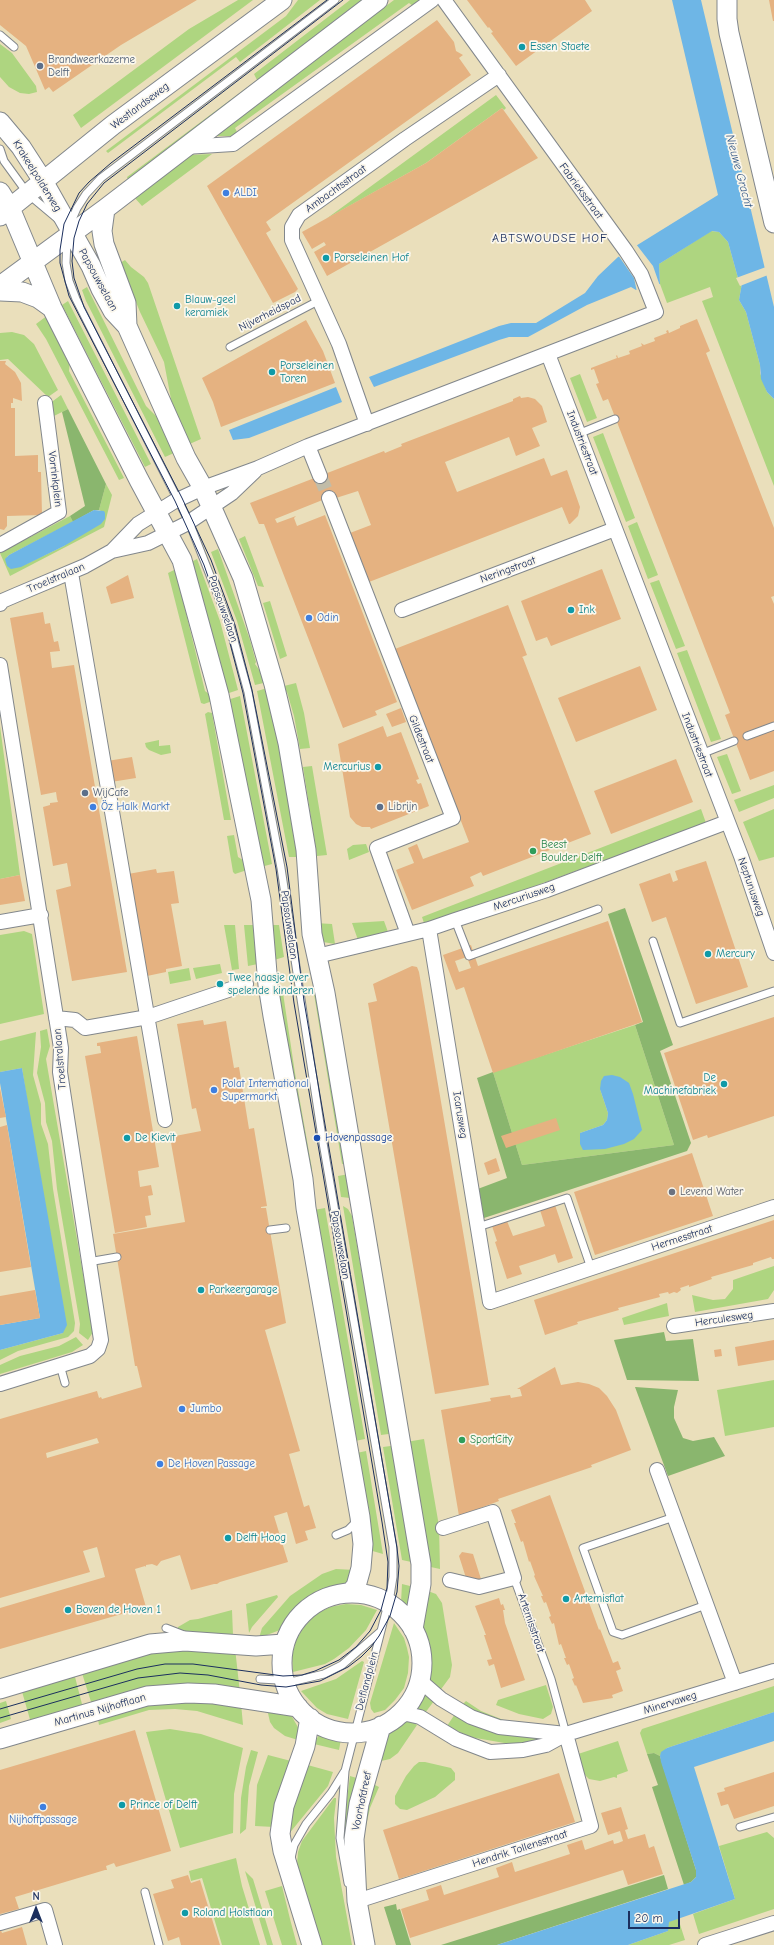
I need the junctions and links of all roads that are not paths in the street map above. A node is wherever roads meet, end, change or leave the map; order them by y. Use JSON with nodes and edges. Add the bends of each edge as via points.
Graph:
{"nodes":[{"id":1,"x":282,"y":0,"type":"edge"},
{"id":2,"x":335,"y":0,"type":"edge"},
{"id":3,"x":378,"y":0,"type":"edge"},
{"id":4,"x":432,"y":0,"type":"edge"},
{"id":5,"x":444,"y":0,"type":"edge"},
{"id":6,"x":727,"y":0,"type":"edge"},
{"id":7,"x":0,"y":35,"type":"edge"},
{"id":8,"x":14,"y":47,"type":"dead end"},
{"id":9,"x":499,"y":75,"type":"junction"},
{"id":10,"x":0,"y":122,"type":"edge"},
{"id":11,"x":183,"y":148,"type":"junction"},
{"id":12,"x":0,"y":149,"type":"edge"},
{"id":13,"x":43,"y":182,"type":"junction"},
{"id":14,"x":0,"y":192,"type":"edge"},
{"id":15,"x":28,"y":194,"type":"junction"},
{"id":16,"x":105,"y":209,"type":"junction"},
{"id":17,"x":5,"y":212,"type":"edge"},
{"id":18,"x":774,"y":223,"type":"edge"},
{"id":19,"x":69,"y":232,"type":"junction"},
{"id":20,"x":33,"y":262,"type":"junction"},
{"id":21,"x":0,"y":286,"type":"edge"},
{"id":22,"x":0,"y":291,"type":"edge"},
{"id":23,"x":320,"y":300,"type":"junction"},
{"id":24,"x":52,"y":308,"type":"junction"},
{"id":25,"x":127,"y":326,"type":"junction"},
{"id":26,"x":230,"y":346,"type":"dead end"},
{"id":27,"x":548,"y":354,"type":"junction"},
{"id":28,"x":45,"y":403,"type":"dead end"},
{"id":29,"x":615,"y":420,"type":"dead end"},
{"id":30,"x":366,"y":424,"type":"junction"},
{"id":31,"x":578,"y":434,"type":"junction"},
{"id":32,"x":308,"y":446,"type":"junction"},
{"id":33,"x":258,"y":468,"type":"junction"},
{"id":34,"x":320,"y":476,"type":"tunnel mouth"},
{"id":35,"x":203,"y":488,"type":"junction"},
{"id":36,"x":329,"y":498,"type":"tunnel mouth"},
{"id":37,"x":179,"y":500,"type":"junction"},
{"id":38,"x":211,"y":508,"type":"junction"},
{"id":39,"x":156,"y":513,"type":"junction"},
{"id":40,"x":189,"y":522,"type":"junction"},
{"id":41,"x":615,"y":529,"type":"junction"},
{"id":42,"x":168,"y":533,"type":"junction"},
{"id":43,"x":0,"y":545,"type":"edge"},
{"id":44,"x":112,"y":550,"type":"junction"},
{"id":45,"x":71,"y":573,"type":"junction"},
{"id":46,"x":1,"y":600,"type":"edge"},
{"id":47,"x":402,"y":610,"type":"dead end"},
{"id":48,"x":0,"y":665,"type":"edge"},
{"id":49,"x":774,"y":726,"type":"edge"},
{"id":50,"x":747,"y":736,"type":"dead end"},
{"id":51,"x":734,"y":741,"type":"dead end"},
{"id":52,"x":701,"y":754,"type":"junction"},
{"id":53,"x":726,"y":822,"type":"junction"},
{"id":54,"x":598,"y":909,"type":"dead end"},
{"id":55,"x":41,"y":915,"type":"junction"},
{"id":56,"x":455,"y":920,"type":"junction"},
{"id":57,"x":0,"y":922,"type":"edge"},
{"id":58,"x":429,"y":929,"type":"junction"},
{"id":59,"x":408,"y":934,"type":"junction"},
{"id":60,"x":653,"y":940,"type":"dead end"},
{"id":61,"x":774,"y":953,"type":"edge"},
{"id":62,"x":317,"y":956,"type":"junction"},
{"id":63,"x":246,"y":984,"type":"dead end"},
{"id":64,"x":774,"y":991,"type":"edge"},
{"id":65,"x":148,"y":1017,"type":"junction"},
{"id":66,"x":56,"y":1018,"type":"junction"},
{"id":67,"x":165,"y":1120,"type":"dead end"},
{"id":68,"x":774,"y":1207,"type":"edge"},
{"id":69,"x":478,"y":1227,"type":"junction"},
{"id":70,"x":286,"y":1228,"type":"dead end"},
{"id":71,"x":270,"y":1230,"type":"dead end"},
{"id":72,"x":117,"y":1257,"type":"dead end"},
{"id":73,"x":88,"y":1262,"type":"junction"},
{"id":74,"x":591,"y":1268,"type":"junction"},
{"id":75,"x":490,"y":1302,"type":"joint"},
{"id":76,"x":774,"y":1312,"type":"edge"},
{"id":77,"x":674,"y":1326,"type":"dead end"},
{"id":78,"x":60,"y":1365,"type":"junction"},
{"id":79,"x":65,"y":1382,"type":"dead end"},
{"id":80,"x":0,"y":1384,"type":"edge"},
{"id":81,"x":657,"y":1470,"type":"dead end"},
{"id":82,"x":674,"y":1516,"type":"junction"},
{"id":83,"x":360,"y":1517,"type":"junction"},
{"id":84,"x":443,"y":1528,"type":"dead end"},
{"id":85,"x":336,"y":1534,"type":"dead end"},
{"id":86,"x":514,"y":1578,"type":"junction"},
{"id":87,"x":450,"y":1580,"type":"dead end"},
{"id":88,"x":350,"y":1593,"type":"junction"},
{"id":89,"x":389,"y":1603,"type":"junction"},
{"id":90,"x":706,"y":1605,"type":"junction"},
{"id":91,"x":166,"y":1628,"type":"dead end"},
{"id":92,"x":413,"y":1629,"type":"junction"},
{"id":93,"x":381,"y":1630,"type":"junction"},
{"id":94,"x":201,"y":1642,"type":"junction"},
{"id":95,"x":284,"y":1644,"type":"junction"},
{"id":96,"x":774,"y":1671,"type":"edge"},
{"id":97,"x":420,"y":1678,"type":"junction"},
{"id":98,"x":260,"y":1679,"type":"dead end"},
{"id":99,"x":284,"y":1681,"type":"junction"},
{"id":100,"x":735,"y":1683,"type":"junction"},
{"id":101,"x":0,"y":1689,"type":"edge"},
{"id":102,"x":304,"y":1713,"type":"junction"},
{"id":103,"x":389,"y":1721,"type":"junction"},
{"id":104,"x":354,"y":1732,"type":"junction"},
{"id":105,"x":566,"y":1734,"type":"junction"},
{"id":106,"x":0,"y":1739,"type":"edge"},
{"id":107,"x":345,"y":1770,"type":"junction"},
{"id":108,"x":774,"y":1817,"type":"edge"},
{"id":109,"x":740,"y":1828,"type":"dead end"},
{"id":110,"x":290,"y":1870,"type":"junction"},
{"id":111,"x":145,"y":1892,"type":"dead end"},
{"id":112,"x":357,"y":1901,"type":"junction"},
{"id":113,"x":774,"y":1923,"type":"edge"},
{"id":114,"x":0,"y":1924,"type":"edge"},
{"id":115,"x":55,"y":1945,"type":"edge"},
{"id":116,"x":159,"y":1945,"type":"edge"},
{"id":117,"x":312,"y":1945,"type":"edge"},
{"id":118,"x":365,"y":1945,"type":"edge"},
{"id":119,"x":705,"y":1945,"type":"edge"}],
"edges":[{"from":1,"to":13,"type":"street","name":"Westlandseweg","via":[[113,125]]},
{"from":2,"to":19,"type":"lane","via":[[101,178],[77,208]]},
{"from":3,"to":11,"type":"street"},
{"from":4,"to":11,"type":"street","via":[[233,144]]},
{"from":5,"to":9,"type":"street","name":"Fabrieksstraat"},
{"from":6,"to":18,"type":"street","via":[[726,19]]},
{"from":7,"to":8,"type":"lane"},
{"from":9,"to":23,"type":"street","name":"Ambachtsstraat","via":[[299,215],[292,227],[292,240]]},
{"from":9,"to":27,"type":"street","name":"Fabrieksstraat","via":[[626,251],[641,274],[656,312]]},
{"from":10,"to":13,"type":"street","name":"Krakeelpolderweg"},
{"from":11,"to":16,"type":"street"},
{"from":12,"to":15,"type":"lane","via":[[4,160]]},
{"from":13,"to":15,"type":"street","name":"Westlandseweg"},
{"from":13,"to":19,"type":"street","name":"Krakeelpolderweg"},
{"from":14,"to":17,"type":"street"},
{"from":15,"to":17,"type":"street","name":"Westlandseweg"},
{"from":15,"to":19,"type":"lane"},
{"from":16,"to":19,"type":"street"},
{"from":16,"to":25,"type":"street","name":"Papsouwselaan","via":[[102,231],[104,244],[126,303]]},
{"from":17,"to":20,"type":"street"},
{"from":19,"to":20,"type":"street"},
{"from":19,"to":25,"type":"street","name":"Papsouwselaan","via":[[91,266],[113,311]]},
{"from":19,"to":37,"type":"lane","name":"Papsouwselaan","via":[[66,263],[76,299]]},
{"from":20,"to":21,"type":"street"},
{"from":20,"to":24,"type":"street"},
{"from":22,"to":24,"type":"street","via":[[22,292],[38,298]]},
{"from":23,"to":26,"type":"lane","name":"Nijverheidspad"},
{"from":23,"to":30,"type":"street","name":"Ambachtsstraat","via":[[339,344]]},
{"from":24,"to":39,"type":"street"},
{"from":25,"to":35,"type":"street","name":"Papsouwselaan","via":[[186,458]]},
{"from":27,"to":30,"type":"street"},
{"from":27,"to":31,"type":"street","name":"Industriestraat"},
{"from":28,"to":43,"type":"street","name":"Vorrinkplein","via":[[59,512]]},
{"from":29,"to":31,"type":"lane"},
{"from":30,"to":32,"type":"street"},
{"from":31,"to":41,"type":"street","name":"Industriestraat"},
{"from":32,"to":33,"type":"street"},
{"from":32,"to":34,"type":"street"},
{"from":33,"to":35,"type":"street"},
{"from":33,"to":38,"type":"street","via":[[232,493]]},
{"from":35,"to":37,"type":"street","name":"Troelstralaan"},
{"from":35,"to":38,"type":"street","name":"Papsouwselaan"},
{"from":36,"to":59,"type":"street","name":"Gildestraat","via":[[453,818],[377,848]]},
{"from":37,"to":39,"type":"street","name":"Troelstralaan"},
{"from":37,"to":40,"type":"lane","name":"Papsouwselaan"},
{"from":38,"to":40,"type":"street","name":"Troelstralaan"},
{"from":38,"to":62,"type":"street","name":"Papsouwselaan","via":[[243,578],[274,684],[288,743],[306,850],[310,921]]},
{"from":39,"to":42,"type":"street"},
{"from":39,"to":44,"type":"street","name":"Troelstralaan","via":[[138,524]]},
{"from":40,"to":42,"type":"street","name":"Troelstralaan"},
{"from":40,"to":89,"type":"lane","name":"Papsouwselaan","via":[[220,596],[238,652],[250,700],[277,845],[322,1137],[392,1547],[393,1577]]},
{"from":41,"to":47,"type":"street","name":"Neringstraat"},
{"from":41,"to":52,"type":"street","name":"Industriestraat"},
{"from":42,"to":44,"type":"street","name":"Troelstralaan","via":[[148,543]]},
{"from":42,"to":83,"type":"street","via":[[182,560],[219,695],[261,900],[269,993]]},
{"from":44,"to":45,"type":"street","name":"Troelstralaan"},
{"from":45,"to":46,"type":"street","name":"Troelstralaan"},
{"from":45,"to":65,"type":"street"},
{"from":48,"to":55,"type":"street","name":"Troelstralaan"},
{"from":49,"to":50,"type":"lane"},
{"from":51,"to":52,"type":"lane"},
{"from":52,"to":53,"type":"street","name":"Industriestraat"},
{"from":53,"to":56,"type":"street","name":"Mercuriusweg","via":[[547,890]]},
{"from":53,"to":61,"type":"street","name":"Neptunusweg","via":[[741,856]]},
{"from":54,"to":56,"type":"lane","via":[[469,956]]},
{"from":55,"to":57,"type":"street"},
{"from":55,"to":66,"type":"street","name":"Troelstralaan"},
{"from":56,"to":58,"type":"street","name":"Mercuriusweg"},
{"from":58,"to":59,"type":"street","name":"Mercuriusweg"},
{"from":58,"to":69,"type":"street","name":"Icarusweg"},
{"from":59,"to":62,"type":"street","name":"Mercuriusweg"},
{"from":60,"to":64,"type":"lane","via":[[680,1023]]},
{"from":62,"to":92,"type":"street","name":"Papsouwselaan","via":[[421,1564],[421,1584]]},
{"from":63,"to":65,"type":"street"},
{"from":65,"to":66,"type":"street","via":[[85,1028],[75,1020]]},
{"from":65,"to":67,"type":"street"},
{"from":66,"to":73,"type":"street","name":"Troelstralaan","via":[[61,1048],[60,1075]]},
{"from":68,"to":74,"type":"street","name":"Hermesstraat"},
{"from":69,"to":74,"type":"lane","via":[[566,1198]]},
{"from":69,"to":75,"type":"street","name":"Icarusweg"},
{"from":70,"to":71,"type":"lane"},
{"from":72,"to":73,"type":"lane"},
{"from":73,"to":78,"type":"street","name":"Troelstralaan","via":[[101,1340],[98,1349],[90,1356]]},
{"from":74,"to":75,"type":"street","name":"Hermesstraat"},
{"from":76,"to":77,"type":"street","name":"Herculesweg"},
{"from":78,"to":79,"type":"lane"},
{"from":78,"to":80,"type":"street","name":"Troelstralaan"},
{"from":81,"to":82,"type":"street"},
{"from":82,"to":90,"type":"street"},
{"from":82,"to":90,"type":"lane","via":[[583,1548],[613,1632],[622,1635]]},
{"from":83,"to":85,"type":"lane","via":[[348,1530]]},
{"from":83,"to":88,"type":"street","via":[[363,1544],[361,1568],[356,1586]]},
{"from":84,"to":86,"type":"street","name":"Artemisstraat","via":[[493,1512]]},
{"from":86,"to":87,"type":"street","via":[[479,1587]]},
{"from":86,"to":105,"type":"lane","name":"Artemisstraat","via":[[550,1679]]},
{"from":88,"to":89,"type":"street","via":[[373,1596]]},
{"from":88,"to":95,"type":"street","via":[[322,1600],[309,1608],[298,1618]]},
{"from":89,"to":92,"type":"street","via":[[404,1616]]},
{"from":89,"to":93,"type":"lane","name":"Delflandplein"},
{"from":90,"to":100,"type":"street"},
{"from":91,"to":94,"type":"lane"},
{"from":92,"to":97,"type":"street","via":[[421,1653]]},
{"from":93,"to":99,"type":"lane","name":"Delflandplein","via":[[342,1665],[308,1679]]},
{"from":93,"to":104,"type":"lane","name":"Delflandplein"},
{"from":94,"to":95,"type":"street","via":[[256,1646]]},
{"from":94,"to":101,"type":"street","via":[[150,1644]]},
{"from":95,"to":99,"type":"street"},
{"from":96,"to":100,"type":"street","name":"Minervaweg"},
{"from":97,"to":103,"type":"street","via":[[411,1699]]},
{"from":97,"to":105,"type":"street","name":"Minervaweg","via":[[441,1699],[471,1717],[499,1727]]},
{"from":98,"to":99,"type":"lane"},
{"from":99,"to":102,"type":"street","via":[[291,1697]]},
{"from":100,"to":105,"type":"street","name":"Minervaweg"},
{"from":102,"to":104,"type":"street","via":[[323,1726],[338,1731]]},
{"from":102,"to":106,"type":"street","name":"Martinus Nijhofflaan","via":[[214,1694],[147,1696]]},
{"from":102,"to":110,"type":"street","name":"Voorhofdreef","via":[[305,1746],[284,1806],[280,1834]]},
{"from":103,"to":104,"type":"street","via":[[368,1730]]},
{"from":103,"to":105,"type":"street","name":"Minervaweg","via":[[406,1714],[420,1717],[456,1739],[490,1752],[523,1750],[546,1745]]},
{"from":103,"to":112,"type":"street","name":"Voorhofdreef","via":[[359,1804],[354,1838]]},
{"from":104,"to":107,"type":"lane","name":"Voorhofdreef"},
{"from":105,"to":112,"type":"street","name":"Hendrik Tollensstraat","via":[[591,1826]]},
{"from":107,"to":110,"type":"lane","name":"Voorhofdreef","via":[[294,1845]]},
{"from":107,"to":112,"type":"lane","name":"Voorhofdreef","via":[[340,1838],[348,1885]]},
{"from":108,"to":109,"type":"lane"},
{"from":110,"to":117,"type":"street","name":"Voorhofdreef"},
{"from":111,"to":116,"type":"lane"},
{"from":112,"to":118,"type":"street","name":"Voorhofdreef"},
{"from":113,"to":119,"type":"street"},
{"from":114,"to":115,"type":"street","via":[[45,1910]]}]}
